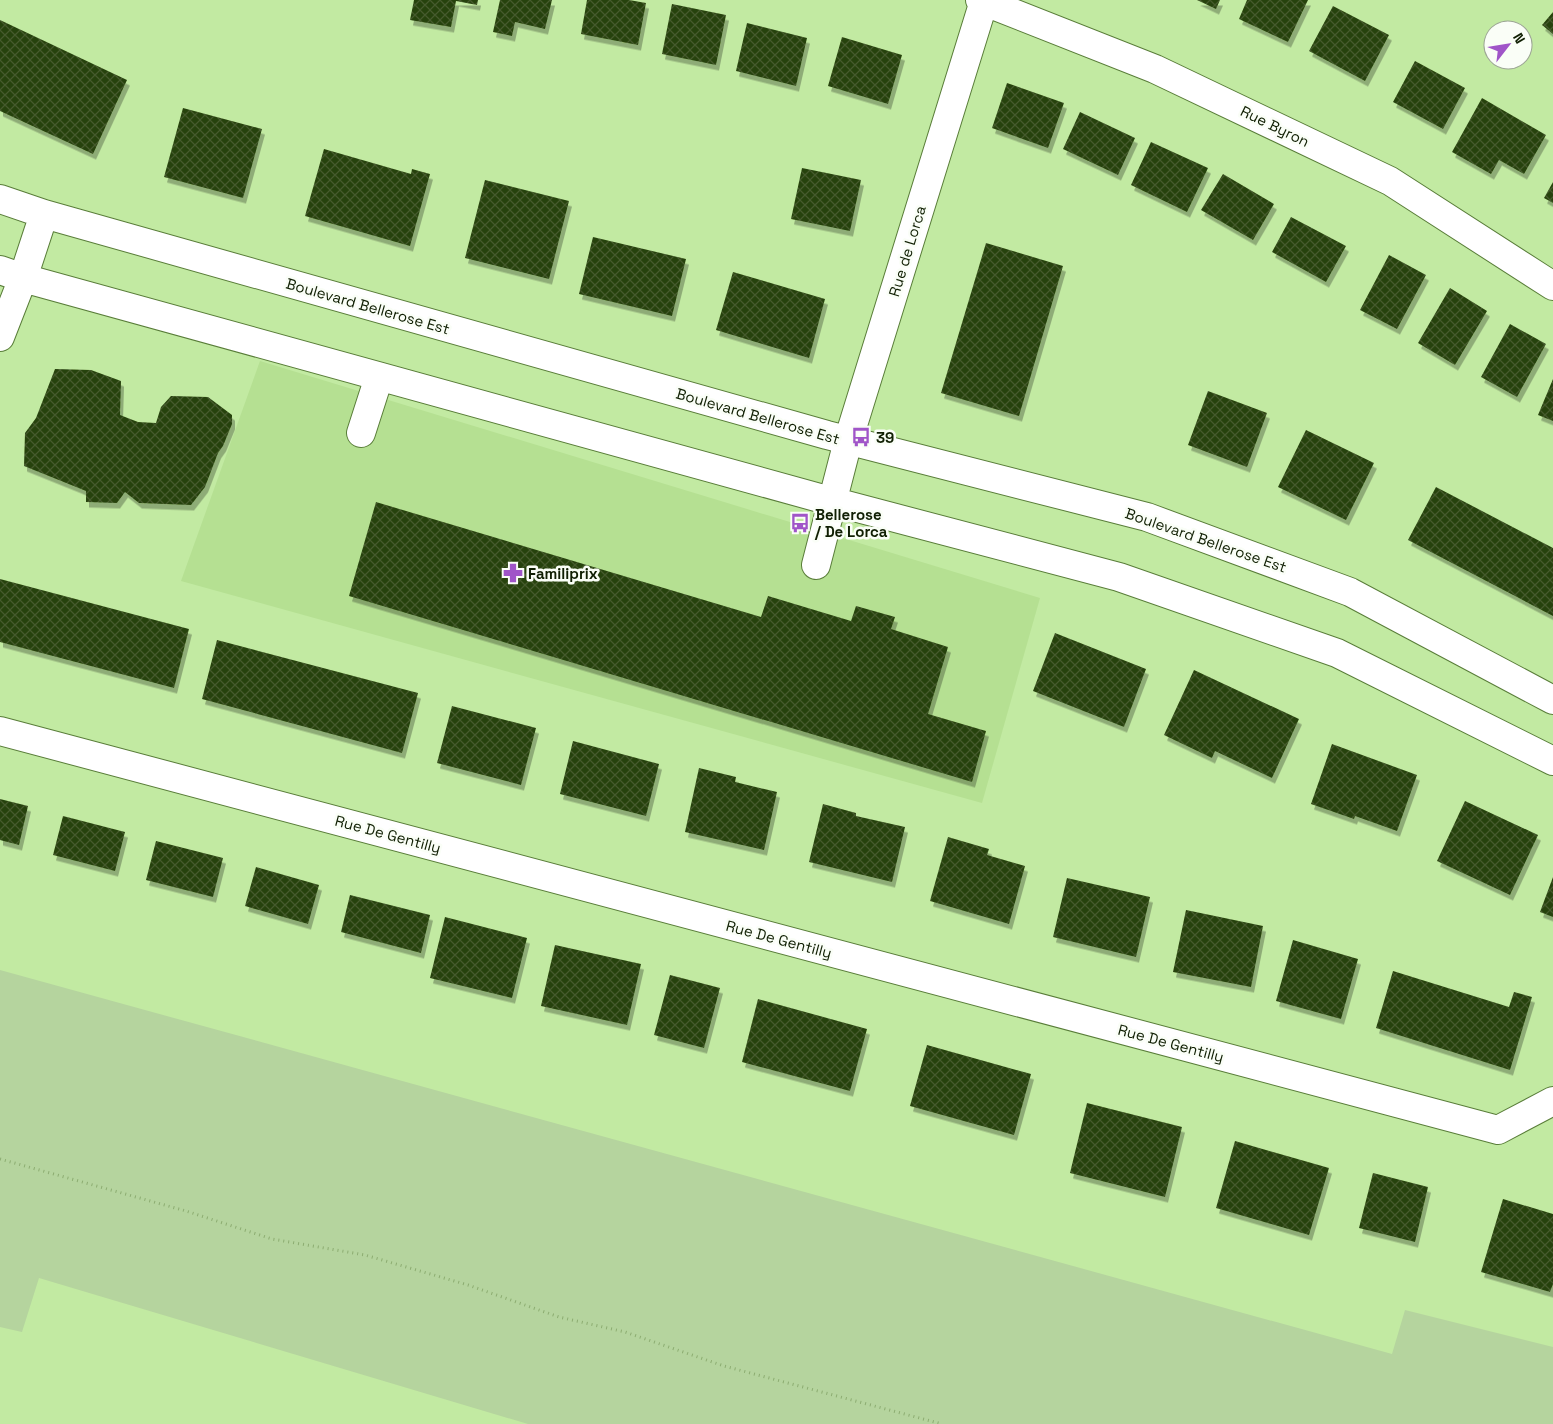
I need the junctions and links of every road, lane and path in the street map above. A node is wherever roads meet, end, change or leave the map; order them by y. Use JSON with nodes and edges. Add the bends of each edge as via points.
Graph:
{"nodes":[{"id":1,"x":982,"y":1,"type":"edge"},
{"id":2,"x":0,"y":199,"type":"edge"},
{"id":3,"x":44,"y":214,"type":"junction"},
{"id":4,"x":11,"y":274,"type":"edge"},
{"id":5,"x":1553,"y":286,"type":"edge"},
{"id":6,"x":0,"y":337,"type":"edge"},
{"id":7,"x":379,"y":377,"type":"junction"},
{"id":8,"x":361,"y":433,"type":"dead end"},
{"id":9,"x":848,"y":441,"type":"junction"},
{"id":10,"x":833,"y":502,"type":"junction"},
{"id":11,"x":816,"y":565,"type":"dead end"},
{"id":12,"x":1553,"y":700,"type":"edge"},
{"id":13,"x":0,"y":731,"type":"edge"},
{"id":14,"x":1553,"y":761,"type":"edge"},
{"id":15,"x":1553,"y":1100,"type":"edge"},
{"id":16,"x":0,"y":1158,"type":"edge"},
{"id":17,"x":942,"y":1424,"type":"edge"}],
"edges":[{"from":1,"to":5,"type":"street","name":"Rue Byron","via":[[1155,69],[1390,181]]},
{"from":1,"to":9,"type":"street","name":"Rue de Lorca"},
{"from":2,"to":3,"type":"street","name":"Boulevard Bellerose Est"},
{"from":3,"to":4,"type":"street"},
{"from":3,"to":9,"type":"street","name":"Boulevard Bellerose Est"},
{"from":4,"to":6,"type":"street"},
{"from":4,"to":7,"type":"street"},
{"from":7,"to":8,"type":"street"},
{"from":7,"to":10,"type":"street"},
{"from":9,"to":10,"type":"street","name":"Rue de Lorca"},
{"from":9,"to":12,"type":"street","name":"Boulevard Bellerose Est","via":[[1147,517],[1350,592]]},
{"from":10,"to":11,"type":"street","name":"Rue de Lorca"},
{"from":10,"to":14,"type":"street","via":[[1119,577],[1337,653]]},
{"from":13,"to":15,"type":"street","name":"Rue De Gentilly","via":[[1498,1130]]},
{"from":16,"to":17,"type":"path","via":[[272,1238],[365,1255],[468,1285],[559,1317],[626,1332],[724,1366]]}]}
